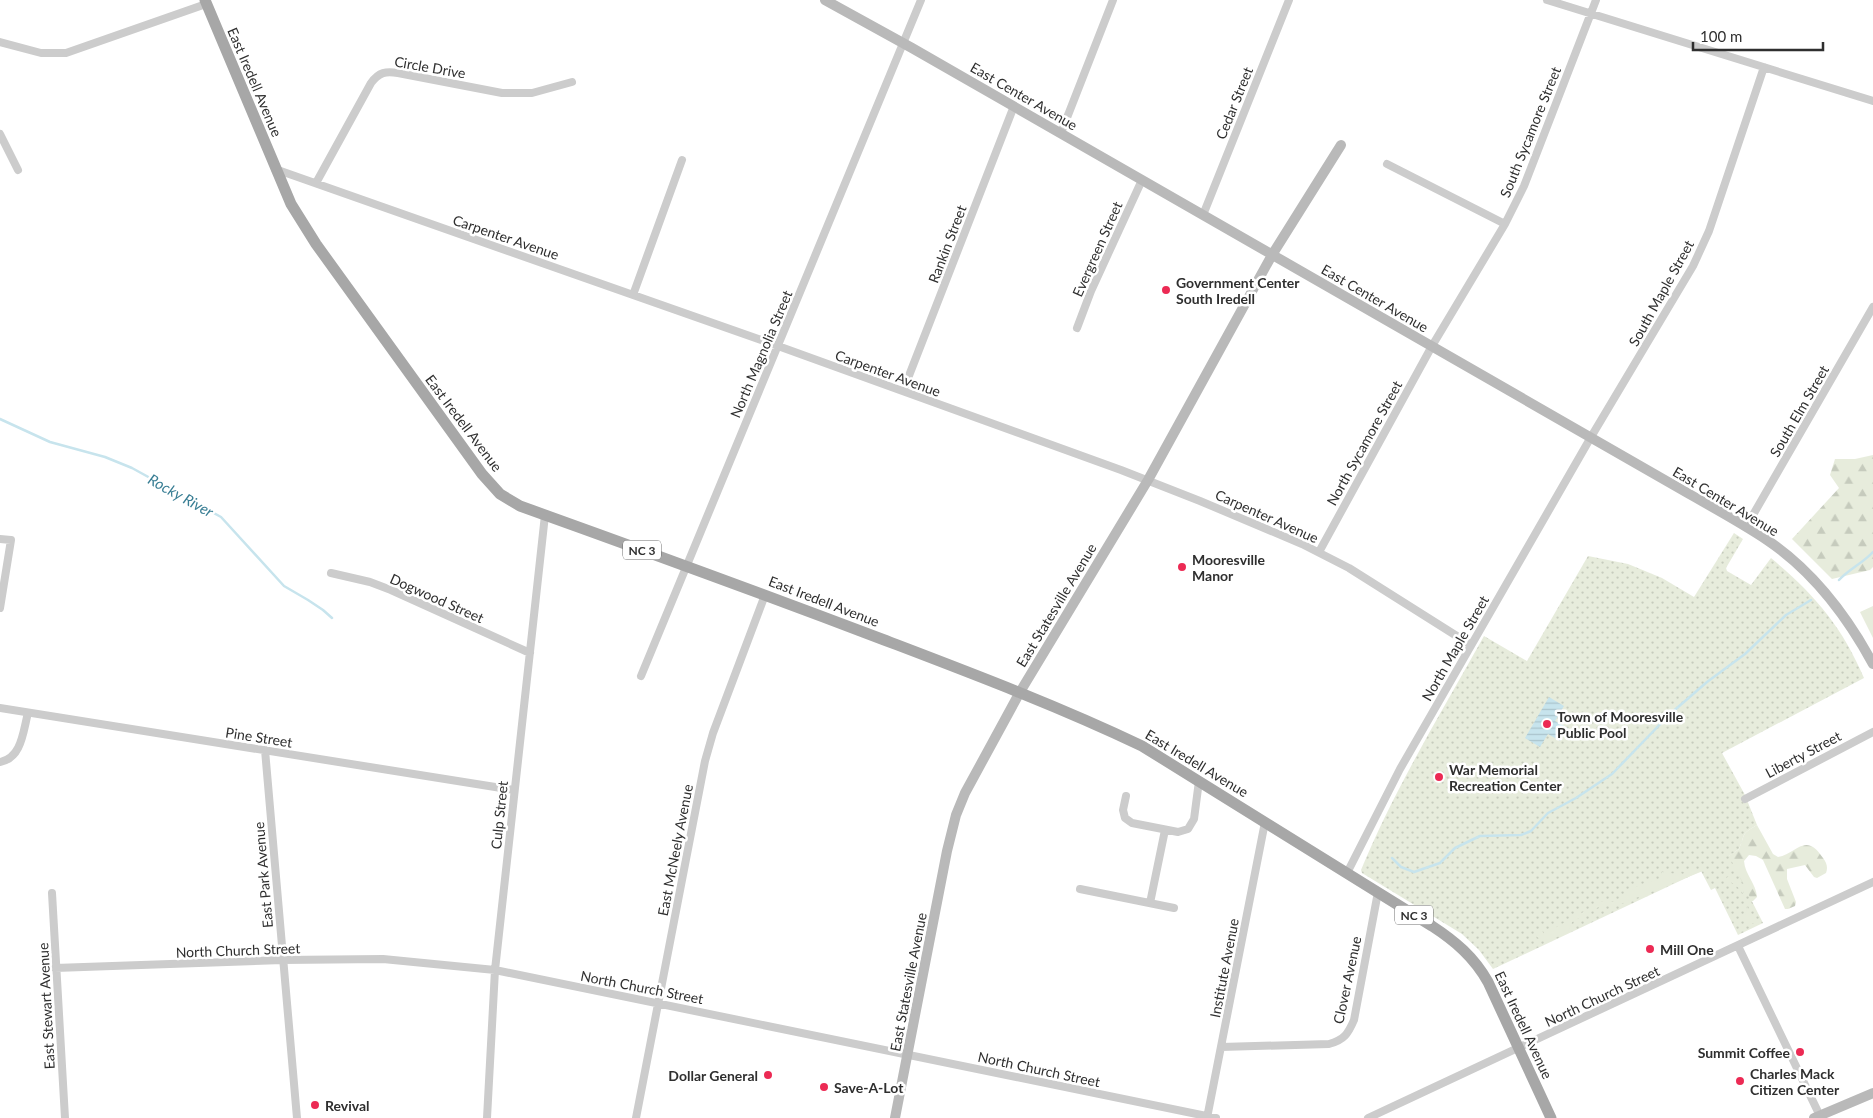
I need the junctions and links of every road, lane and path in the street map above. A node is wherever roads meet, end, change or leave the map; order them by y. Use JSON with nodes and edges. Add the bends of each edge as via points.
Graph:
{"nodes":[{"id":1,"x":826,"y":0,"type":"edge"},
{"id":2,"x":921,"y":0,"type":"edge"},
{"id":3,"x":1113,"y":0,"type":"edge"},
{"id":4,"x":1289,"y":0,"type":"edge"},
{"id":5,"x":1547,"y":0,"type":"edge"},
{"id":6,"x":1596,"y":0,"type":"edge"},
{"id":7,"x":206,"y":2,"type":"edge"},
{"id":8,"x":1590,"y":14,"type":"junction"},
{"id":9,"x":0,"y":42,"type":"edge"},
{"id":10,"x":904,"y":43,"type":"junction"},
{"id":11,"x":1764,"y":67,"type":"junction"},
{"id":12,"x":572,"y":82,"type":"dead end"},
{"id":13,"x":1873,"y":101,"type":"edge"},
{"id":14,"x":1014,"y":106,"type":"junction"},
{"id":15,"x":1061,"y":133,"type":"junction"},
{"id":16,"x":0,"y":134,"type":"edge"},
{"id":17,"x":1341,"y":145,"type":"dead end"},
{"id":18,"x":682,"y":160,"type":"dead end"},
{"id":19,"x":1387,"y":164,"type":"dead end"},
{"id":20,"x":275,"y":169,"type":"junction"},
{"id":21,"x":18,"y":170,"type":"dead end"},
{"id":22,"x":1142,"y":180,"type":"junction"},
{"id":23,"x":316,"y":183,"type":"junction"},
{"id":24,"x":1203,"y":215,"type":"junction"},
{"id":25,"x":1505,"y":224,"type":"junction"},
{"id":26,"x":1272,"y":255,"type":"junction"},
{"id":27,"x":634,"y":295,"type":"junction"},
{"id":28,"x":1873,"y":307,"type":"edge"},
{"id":29,"x":1078,"y":328,"type":"dead end"},
{"id":30,"x":778,"y":346,"type":"junction"},
{"id":31,"x":1432,"y":346,"type":"junction"},
{"id":32,"x":903,"y":391,"type":"junction"},
{"id":33,"x":1591,"y":437,"type":"junction"},
{"id":34,"x":1148,"y":480,"type":"junction"},
{"id":35,"x":545,"y":515,"type":"junction"},
{"id":36,"x":1746,"y":527,"type":"junction"},
{"id":37,"x":0,"y":539,"type":"edge"},
{"id":38,"x":1318,"y":552,"type":"junction"},
{"id":39,"x":685,"y":566,"type":"junction"},
{"id":40,"x":331,"y":573,"type":"dead end"},
{"id":41,"x":765,"y":595,"type":"junction"},
{"id":42,"x":0,"y":608,"type":"edge"},
{"id":43,"x":1472,"y":645,"type":"junction"},
{"id":44,"x":530,"y":653,"type":"junction"},
{"id":45,"x":1873,"y":664,"type":"edge"},
{"id":46,"x":641,"y":676,"type":"dead end"},
{"id":47,"x":1020,"y":692,"type":"junction"},
{"id":48,"x":0,"y":708,"type":"edge"},
{"id":49,"x":28,"y":713,"type":"junction"},
{"id":50,"x":1873,"y":732,"type":"edge"},
{"id":51,"x":265,"y":750,"type":"junction"},
{"id":52,"x":0,"y":762,"type":"edge"},
{"id":53,"x":1199,"y":781,"type":"junction"},
{"id":54,"x":514,"y":790,"type":"junction"},
{"id":55,"x":1126,"y":796,"type":"dead end"},
{"id":56,"x":1745,"y":799,"type":"dead end"},
{"id":57,"x":1265,"y":822,"type":"junction"},
{"id":58,"x":1165,"y":830,"type":"junction"},
{"id":59,"x":1346,"y":873,"type":"junction"},
{"id":60,"x":1873,"y":882,"type":"edge"},
{"id":61,"x":1080,"y":889,"type":"dead end"},
{"id":62,"x":1378,"y":892,"type":"junction"},
{"id":63,"x":52,"y":893,"type":"dead end"},
{"id":64,"x":1150,"y":903,"type":"junction"},
{"id":65,"x":1174,"y":908,"type":"dead end"},
{"id":66,"x":1738,"y":946,"type":"junction"},
{"id":67,"x":282,"y":960,"type":"junction"},
{"id":68,"x":55,"y":968,"type":"junction"},
{"id":69,"x":495,"y":970,"type":"junction"},
{"id":70,"x":658,"y":1003,"type":"junction"},
{"id":71,"x":1221,"y":1047,"type":"junction"},
{"id":72,"x":1518,"y":1049,"type":"junction"},
{"id":73,"x":908,"y":1054,"type":"junction"},
{"id":74,"x":1873,"y":1093,"type":"edge"},
{"id":75,"x":1207,"y":1117,"type":"edge"},
{"id":76,"x":1818,"y":1117,"type":"edge"},
{"id":77,"x":65,"y":1118,"type":"edge"},
{"id":78,"x":297,"y":1118,"type":"edge"},
{"id":79,"x":487,"y":1118,"type":"edge"},
{"id":80,"x":636,"y":1118,"type":"edge"},
{"id":81,"x":895,"y":1118,"type":"edge"},
{"id":82,"x":1216,"y":1118,"type":"edge"},
{"id":83,"x":1368,"y":1118,"type":"edge"},
{"id":84,"x":1551,"y":1118,"type":"edge"}],
"edges":[{"from":1,"to":10,"type":"street","name":"East Center Avenue"},
{"from":2,"to":10,"type":"street","name":"North Magnolia Street"},
{"from":3,"to":15,"type":"street"},
{"from":4,"to":24,"type":"street","name":"Cedar Street"},
{"from":5,"to":8,"type":"street"},
{"from":6,"to":8,"type":"street","name":"South Sycamore Street"},
{"from":7,"to":9,"type":"street","via":[[66,53],[42,53]]},
{"from":7,"to":20,"type":"main road","name":"East Iredell Avenue","number":"NC 3"},
{"from":8,"to":11,"type":"street"},
{"from":8,"to":25,"type":"street","name":"South Sycamore Street","via":[[1524,186]]},
{"from":10,"to":14,"type":"street","name":"East Center Avenue"},
{"from":10,"to":30,"type":"street","name":"North Magnolia Street"},
{"from":11,"to":13,"type":"street"},
{"from":11,"to":33,"type":"street","name":"South Maple Street","via":[[1709,232],[1693,266]]},
{"from":12,"to":23,"type":"street","name":"Circle Drive","via":[[532,93],[502,93],[382,72],[371,83]]},
{"from":14,"to":15,"type":"street","name":"East Center Avenue"},
{"from":14,"to":32,"type":"street","name":"Rankin Street"},
{"from":15,"to":22,"type":"street","name":"East Center Avenue"},
{"from":16,"to":21,"type":"street"},
{"from":17,"to":26,"type":"street","name":"East Statesville Avenue"},
{"from":18,"to":27,"type":"street"},
{"from":19,"to":25,"type":"street"},
{"from":20,"to":23,"type":"street","name":"Carpenter Avenue"},
{"from":20,"to":35,"type":"main road","name":"East Iredell Avenue","number":"NC 3","via":[[290,204],[316,244],[482,474],[500,494]]},
{"from":22,"to":24,"type":"street","name":"East Center Avenue"},
{"from":22,"to":29,"type":"street","name":"Evergreen Street","via":[[1091,291]]},
{"from":23,"to":27,"type":"street","name":"Carpenter Avenue"},
{"from":24,"to":26,"type":"street","name":"East Center Avenue"},
{"from":25,"to":31,"type":"street","name":"South Sycamore Street"},
{"from":26,"to":31,"type":"street","name":"East Center Avenue"},
{"from":26,"to":34,"type":"street","name":"East Statesville Avenue"},
{"from":27,"to":30,"type":"street","name":"Carpenter Avenue"},
{"from":28,"to":36,"type":"street","name":"South Elm Street"},
{"from":30,"to":32,"type":"street","name":"Carpenter Avenue"},
{"from":30,"to":39,"type":"street","name":"North Magnolia Street"},
{"from":31,"to":33,"type":"street","name":"East Center Avenue"},
{"from":31,"to":38,"type":"street","name":"North Sycamore Street"},
{"from":32,"to":34,"type":"street","name":"Carpenter Avenue"},
{"from":33,"to":36,"type":"street","name":"East Center Avenue"},
{"from":33,"to":43,"type":"street","name":"North Maple Street"},
{"from":34,"to":38,"type":"street","name":"Carpenter Avenue"},
{"from":34,"to":47,"type":"street","name":"East Statesville Avenue"},
{"from":35,"to":39,"type":"main road","name":"East Iredell Avenue","number":"NC 3"},
{"from":35,"to":44,"type":"street","name":"Culp Street"},
{"from":36,"to":45,"type":"street","name":"East Center Avenue","via":[[1775,546],[1815,581],[1842,613]]},
{"from":37,"to":42,"type":"street","via":[[10,540]]},
{"from":38,"to":43,"type":"street","name":"Carpenter Avenue"},
{"from":39,"to":41,"type":"main road","name":"East Iredell Avenue","number":"NC 3"},
{"from":39,"to":46,"type":"street","name":"North Magnolia Street"},
{"from":40,"to":44,"type":"street","name":"Dogwood Street","via":[[391,590]]},
{"from":41,"to":47,"type":"main road","name":"East Iredell Avenue","number":"NC 3"},
{"from":41,"to":70,"type":"street","name":"East McNeely Avenue","via":[[705,762]]},
{"from":43,"to":59,"type":"street","name":"North Maple Street","via":[[1400,769]]},
{"from":44,"to":54,"type":"street","name":"Culp Street"},
{"from":47,"to":53,"type":"main road","name":"East Iredell Avenue","number":"NC 3","via":[[1142,746]]},
{"from":47,"to":73,"type":"street","name":"East Statesville Avenue","via":[[956,815]]},
{"from":48,"to":49,"type":"street","name":"Pine Street"},
{"from":49,"to":51,"type":"street","name":"Pine Street"},
{"from":49,"to":52,"type":"street","via":[[17,750],[13,756]]},
{"from":50,"to":56,"type":"street","name":"Liberty Street"},
{"from":51,"to":54,"type":"street","name":"Pine Street"},
{"from":51,"to":67,"type":"street","name":"East Park Avenue"},
{"from":53,"to":57,"type":"main road","name":"East Iredell Avenue","number":"NC 3"},
{"from":53,"to":58,"type":"street","via":[[1194,819],[1188,829],[1178,832]]},
{"from":54,"to":69,"type":"street","name":"Culp Street"},
{"from":55,"to":58,"type":"street","via":[[1125,818],[1132,823]]},
{"from":57,"to":59,"type":"main road","name":"East Iredell Avenue","number":"NC 3"},
{"from":57,"to":71,"type":"street","name":"Institute Avenue"},
{"from":58,"to":64,"type":"street"},
{"from":59,"to":62,"type":"main road","name":"East Iredell Avenue","number":"NC 3"},
{"from":60,"to":66,"type":"street","name":"North Church Street"},
{"from":61,"to":64,"type":"street"},
{"from":62,"to":71,"type":"street","name":"Clover Avenue","via":[[1354,1020],[1348,1035],[1329,1044]]},
{"from":62,"to":72,"type":"main road","name":"East Iredell Avenue","number":"NC 3","via":[[1465,950],[1488,982]]},
{"from":63,"to":68,"type":"street","name":"East Stewart Avenue"},
{"from":64,"to":65,"type":"street"},
{"from":66,"to":72,"type":"street","name":"North Church Street"},
{"from":66,"to":76,"type":"street"},
{"from":67,"to":68,"type":"street","name":"North Church Street"},
{"from":67,"to":69,"type":"street","name":"North Church Street","via":[[383,959]]},
{"from":67,"to":78,"type":"street","name":"East Park Avenue"},
{"from":68,"to":77,"type":"street","name":"East Stewart Avenue"},
{"from":69,"to":70,"type":"street","name":"North Church Street"},
{"from":69,"to":79,"type":"street","name":"Culp Street"},
{"from":70,"to":73,"type":"street","name":"North Church Street"},
{"from":70,"to":80,"type":"street","name":"East McNeely Avenue"},
{"from":71,"to":75,"type":"street","name":"Institute Avenue"},
{"from":72,"to":83,"type":"street","name":"North Church Street"},
{"from":72,"to":84,"type":"main road","name":"East Iredell Avenue","number":"NC 3"},
{"from":73,"to":75,"type":"street","name":"North Church Street"},
{"from":73,"to":81,"type":"street","name":"East Statesville Avenue"},
{"from":74,"to":76,"type":"street"},
{"from":75,"to":82,"type":"street","name":"North Church Street"}]}
